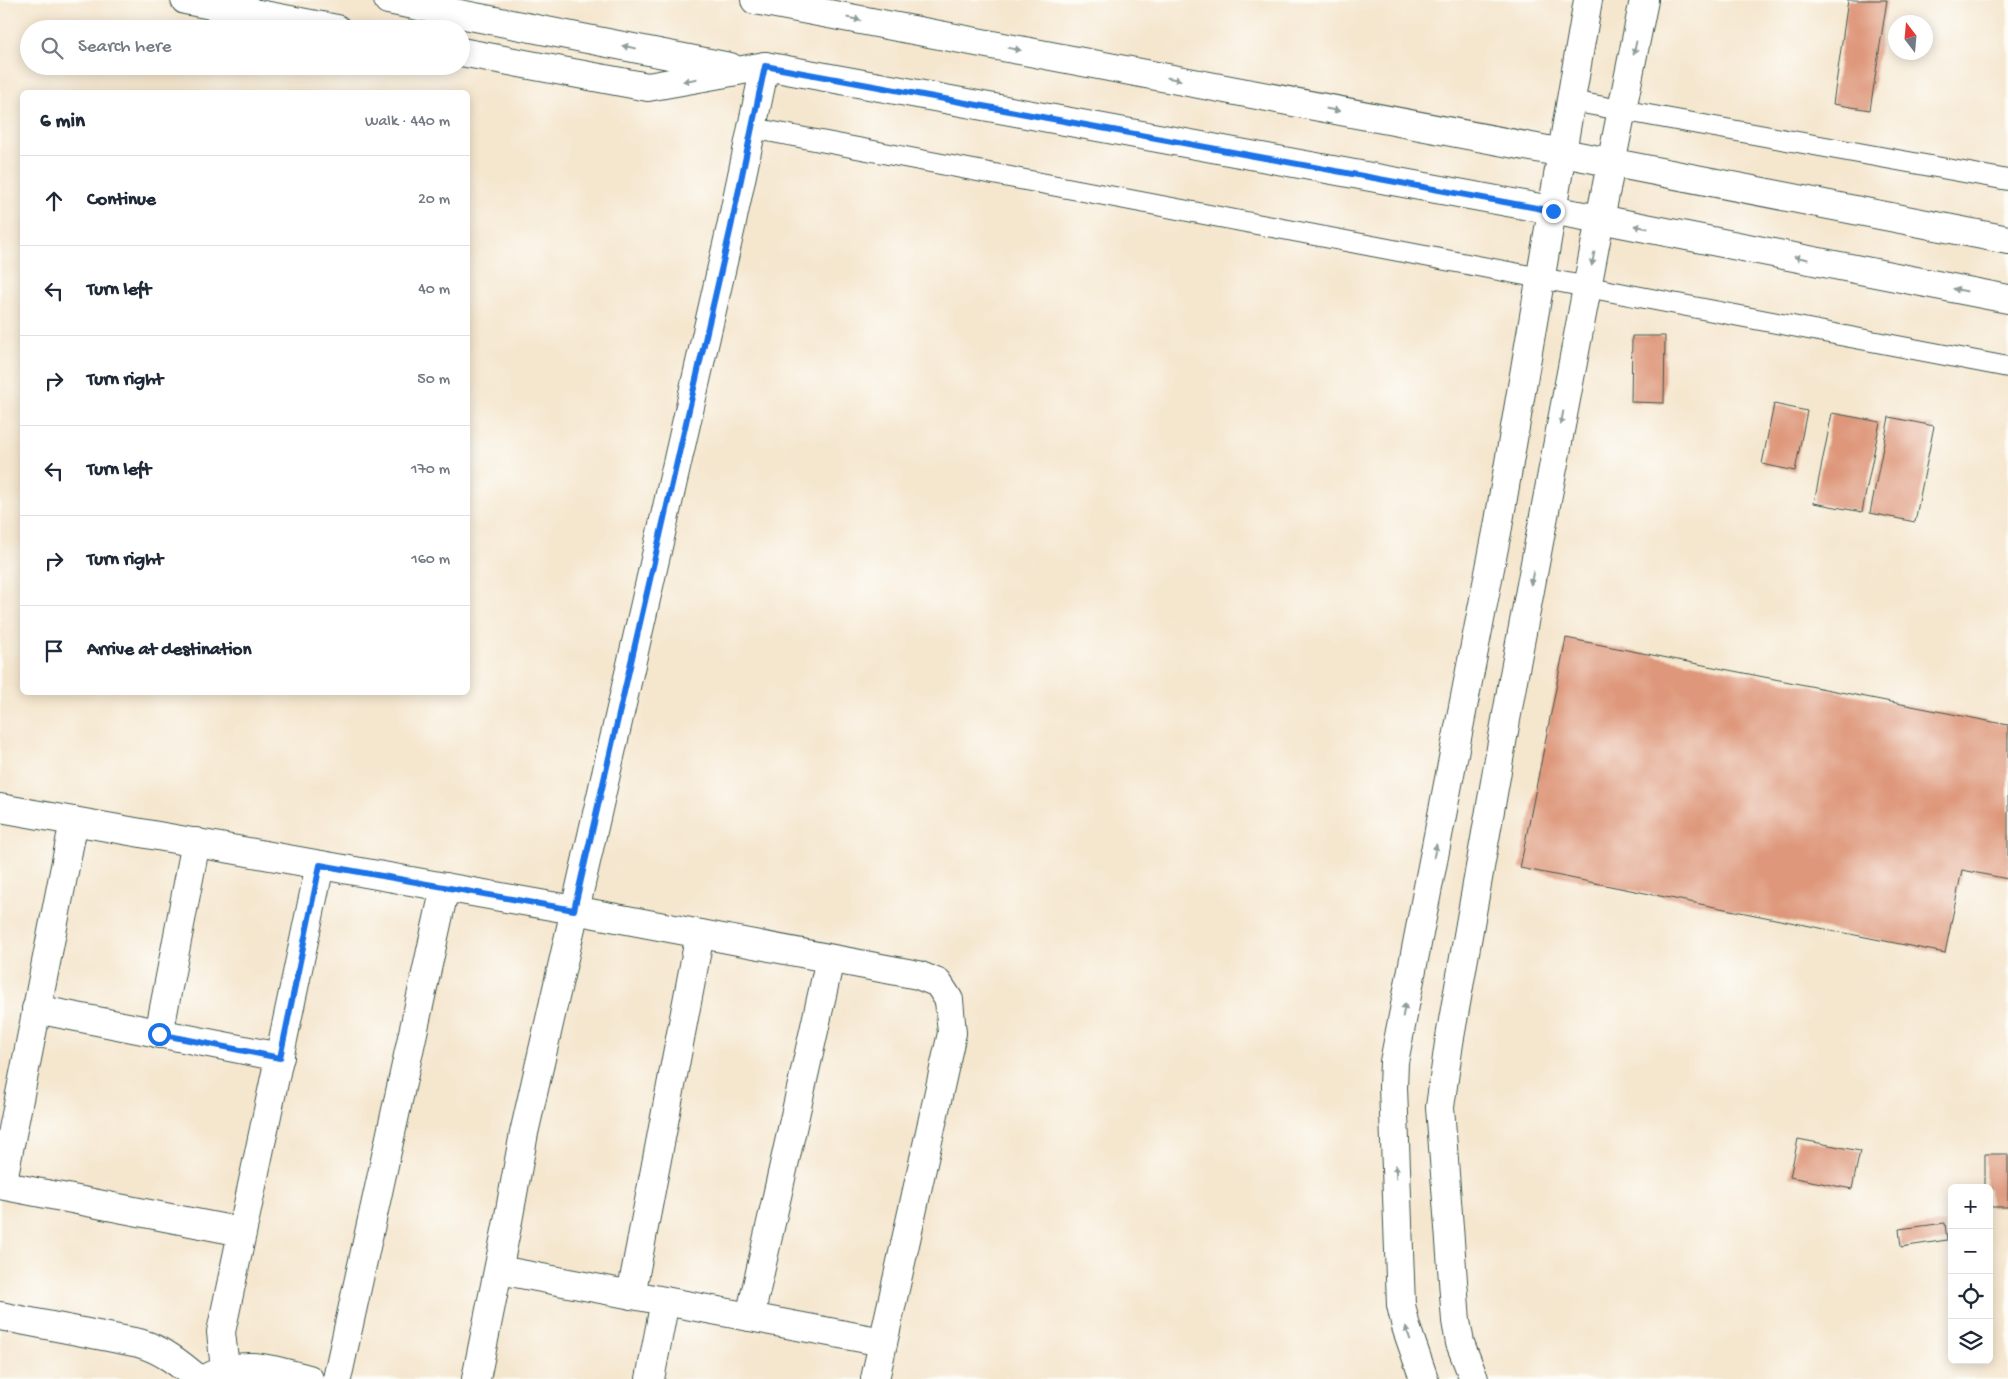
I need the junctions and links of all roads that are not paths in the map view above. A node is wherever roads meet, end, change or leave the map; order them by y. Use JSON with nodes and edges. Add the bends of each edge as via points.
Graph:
{"nodes":[{"id":1,"x":185,"y":0,"type":"edge"},
{"id":2,"x":388,"y":0,"type":"edge"},
{"id":3,"x":755,"y":0,"type":"edge"},
{"id":4,"x":1588,"y":0,"type":"edge"},
{"id":5,"x":1644,"y":0,"type":"edge"},
{"id":6,"x":290,"y":20,"type":"edge"},
{"id":7,"x":470,"y":54,"type":"edge"},
{"id":8,"x":755,"y":68,"type":"junction"},
{"id":9,"x":1572,"y":101,"type":"junction"},
{"id":10,"x":1622,"y":110,"type":"junction"},
{"id":11,"x":752,"y":128,"type":"junction"},
{"id":12,"x":1563,"y":153,"type":"junction"},
{"id":13,"x":1612,"y":163,"type":"junction"},
{"id":14,"x":2008,"y":180,"type":"edge"},
{"id":15,"x":1553,"y":211,"type":"junction"},
{"id":16,"x":1600,"y":219,"type":"junction"},
{"id":17,"x":2008,"y":240,"type":"edge"},
{"id":18,"x":1541,"y":279,"type":"junction"},
{"id":19,"x":1587,"y":286,"type":"junction"},
{"id":20,"x":2008,"y":299,"type":"edge"},
{"id":21,"x":2008,"y":367,"type":"edge"},
{"id":22,"x":0,"y":808,"type":"edge"},
{"id":23,"x":74,"y":821,"type":"junction"},
{"id":24,"x":196,"y":842,"type":"junction"},
{"id":25,"x":320,"y":865,"type":"junction"},
{"id":26,"x":446,"y":887,"type":"junction"},
{"id":27,"x":574,"y":910,"type":"junction"},
{"id":28,"x":700,"y":934,"type":"junction"},
{"id":29,"x":830,"y":959,"type":"junction"},
{"id":30,"x":36,"y":1009,"type":"junction"},
{"id":31,"x":159,"y":1034,"type":"junction"},
{"id":32,"x":280,"y":1058,"type":"junction"},
{"id":33,"x":1,"y":1185,"type":"edge"},
{"id":34,"x":242,"y":1232,"type":"junction"},
{"id":35,"x":499,"y":1270,"type":"junction"},
{"id":36,"x":631,"y":1295,"type":"junction"},
{"id":37,"x":665,"y":1301,"type":"junction"},
{"id":38,"x":0,"y":1316,"type":"edge"},
{"id":39,"x":750,"y":1317,"type":"junction"},
{"id":40,"x":883,"y":1342,"type":"junction"},
{"id":41,"x":215,"y":1374,"type":"edge"},
{"id":42,"x":198,"y":1379,"type":"edge"},
{"id":43,"x":309,"y":1379,"type":"edge"},
{"id":44,"x":337,"y":1379,"type":"edge"},
{"id":45,"x":476,"y":1379,"type":"edge"},
{"id":46,"x":650,"y":1379,"type":"edge"},
{"id":47,"x":875,"y":1379,"type":"edge"},
{"id":48,"x":1424,"y":1379,"type":"edge"},
{"id":49,"x":1474,"y":1379,"type":"edge"}],
"edges":[{"from":1,"to":6,"type":"street"},
{"from":8,"to":2,"type":"street","one_way":true},
{"from":3,"to":12,"type":"street","one_way":true},
{"from":4,"to":9,"type":"street"},
{"from":5,"to":10,"type":"street","one_way":true},
{"from":8,"to":7,"type":"street","one_way":true,"via":[[648,87]]},
{"from":8,"to":11,"type":"street"},
{"from":8,"to":15,"type":"street"},
{"from":9,"to":10,"type":"lane"},
{"from":9,"to":12,"type":"street"},
{"from":10,"to":13,"type":"street"},
{"from":10,"to":14,"type":"lane"},
{"from":11,"to":18,"type":"lane"},
{"from":11,"to":27,"type":"street"},
{"from":12,"to":13,"type":"street"},
{"from":12,"to":15,"type":"street"},
{"from":13,"to":16,"type":"street"},
{"from":13,"to":17,"type":"street"},
{"from":15,"to":16,"type":"street"},
{"from":15,"to":18,"type":"street"},
{"from":16,"to":19,"type":"street","one_way":true},
{"from":20,"to":16,"type":"street","one_way":true},
{"from":18,"to":19,"type":"lane"},
{"from":48,"to":18,"type":"street","one_way":true,"via":[[1400,1305],[1394,1062],[1498,527]]},
{"from":19,"to":21,"type":"lane"},
{"from":19,"to":49,"type":"street","one_way":true,"via":[[1508,709],[1440,1107],[1456,1322]]},
{"from":22,"to":23,"type":"street"},
{"from":23,"to":24,"type":"street"},
{"from":23,"to":30,"type":"street"},
{"from":24,"to":25,"type":"street"},
{"from":24,"to":31,"type":"street"},
{"from":25,"to":26,"type":"street"},
{"from":25,"to":32,"type":"street"},
{"from":26,"to":27,"type":"street"},
{"from":26,"to":44,"type":"street"},
{"from":27,"to":28,"type":"street"},
{"from":27,"to":35,"type":"street","via":[[524,1133]]},
{"from":28,"to":29,"type":"street"},
{"from":28,"to":36,"type":"street"},
{"from":29,"to":39,"type":"street"},
{"from":29,"to":40,"type":"street","via":[[918,975],[938,983],[949,1000],[952,1033]]},
{"from":30,"to":31,"type":"street"},
{"from":30,"to":33,"type":"street"},
{"from":31,"to":32,"type":"street"},
{"from":32,"to":34,"type":"street"},
{"from":33,"to":34,"type":"street"},
{"from":34,"to":41,"type":"street"},
{"from":35,"to":36,"type":"street"},
{"from":35,"to":45,"type":"street"},
{"from":36,"to":37,"type":"street"},
{"from":37,"to":39,"type":"street"},
{"from":37,"to":46,"type":"street"},
{"from":38,"to":42,"type":"street","via":[[156,1348]]},
{"from":39,"to":40,"type":"street"},
{"from":40,"to":47,"type":"street"},
{"from":41,"to":43,"type":"street","via":[[255,1366]]}]}
